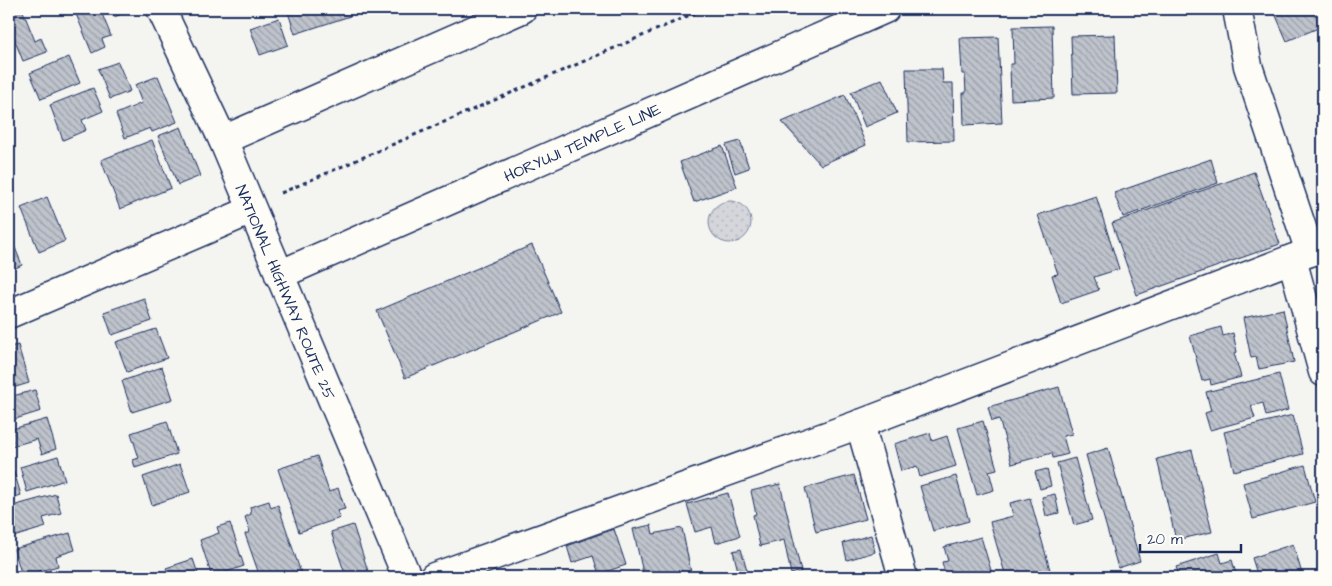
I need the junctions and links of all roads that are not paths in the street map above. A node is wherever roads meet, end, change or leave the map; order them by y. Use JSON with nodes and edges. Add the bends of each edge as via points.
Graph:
{"nodes":[{"id":1,"x":161,"y":9,"type":"edge"},
{"id":2,"x":522,"y":9,"type":"edge"},
{"id":3,"x":885,"y":9,"type":"edge"},
{"id":4,"x":1237,"y":9,"type":"edge"},
{"id":5,"x":223,"y":140,"type":"junction"},
{"id":6,"x":252,"y":210,"type":"junction"},
{"id":7,"x":1308,"y":253,"type":"edge"},
{"id":8,"x":279,"y":275,"type":"junction"},
{"id":9,"x":9,"y":314,"type":"edge"},
{"id":10,"x":1323,"y":372,"type":"edge"},
{"id":11,"x":860,"y":424,"type":"junction"},
{"id":12,"x":407,"y":577,"type":"edge"},
{"id":13,"x":434,"y":577,"type":"edge"},
{"id":14,"x":904,"y":577,"type":"edge"}],
"edges":[{"from":1,"to":5,"type":"main road","name":"NATIONAL HIGHWAY ROUTE 25"},
{"from":2,"to":5,"type":"main road"},
{"from":3,"to":8,"type":"main road","name":"HORYUJI TEMPLE LINE"},
{"from":4,"to":7,"type":"main road","via":[[1248,66]]},
{"from":5,"to":6,"type":"main road","name":"NATIONAL HIGHWAY ROUTE 25"},
{"from":6,"to":8,"type":"main road","name":"NATIONAL HIGHWAY ROUTE 25"},
{"from":6,"to":9,"type":"main road"},
{"from":7,"to":10,"type":"main road"},
{"from":7,"to":11,"type":"main road"},
{"from":8,"to":12,"type":"main road","name":"NATIONAL HIGHWAY ROUTE 25"},
{"from":11,"to":13,"type":"main road"},
{"from":11,"to":14,"type":"main road"}]}
